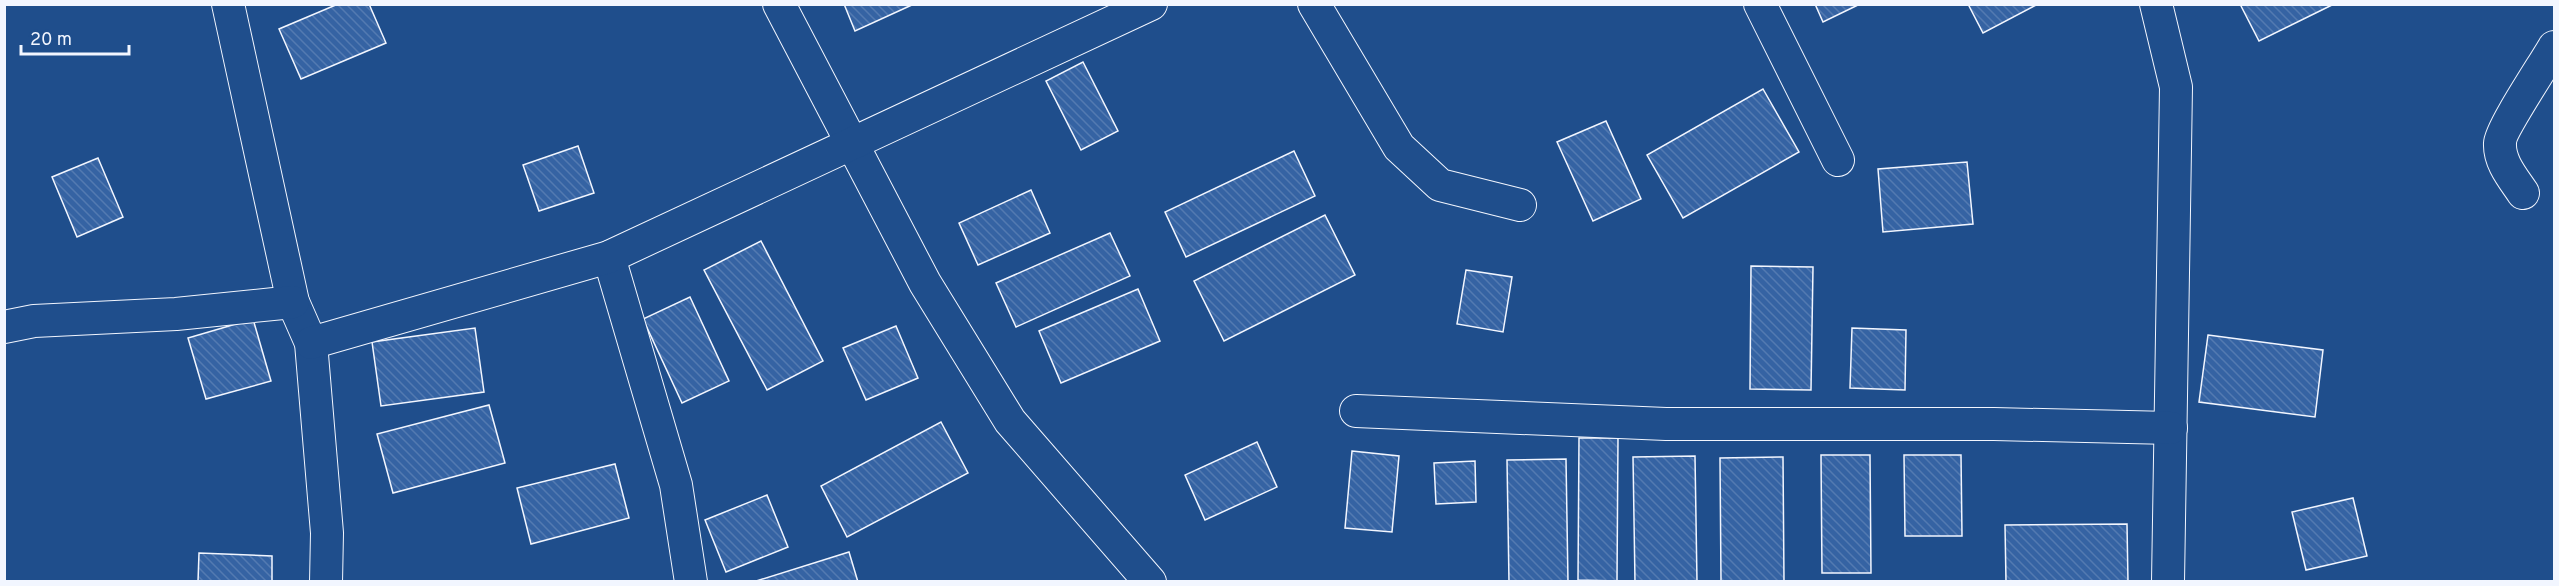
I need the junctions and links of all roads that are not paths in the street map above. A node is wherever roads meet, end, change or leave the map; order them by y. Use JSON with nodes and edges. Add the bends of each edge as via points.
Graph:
{"nodes":[{"id":1,"x":228,"y":4,"type":"edge"},
{"id":2,"x":779,"y":4,"type":"edge"},
{"id":3,"x":1151,"y":4,"type":"edge"},
{"id":4,"x":1314,"y":4,"type":"edge"},
{"id":5,"x":1760,"y":4,"type":"edge"},
{"id":6,"x":2161,"y":7,"type":"edge"},
{"id":7,"x":2554,"y":47,"type":"edge"},
{"id":8,"x":850,"y":144,"type":"junction"},
{"id":9,"x":1838,"y":160,"type":"dead end"},
{"id":10,"x":2523,"y":193,"type":"dead end"},
{"id":11,"x":1520,"y":205,"type":"dead end"},
{"id":12,"x":609,"y":257,"type":"junction"},
{"id":13,"x":293,"y":302,"type":"junction"},
{"id":14,"x":4,"y":327,"type":"edge"},
{"id":15,"x":311,"y":343,"type":"junction"},
{"id":16,"x":1356,"y":411,"type":"dead end"},
{"id":17,"x":2170,"y":428,"type":"junction"},
{"id":18,"x":326,"y":582,"type":"edge"},
{"id":19,"x":691,"y":582,"type":"edge"},
{"id":20,"x":1150,"y":582,"type":"edge"},
{"id":21,"x":2168,"y":582,"type":"edge"}],
"edges":[{"from":1,"to":13,"type":"street"},
{"from":2,"to":8,"type":"street"},
{"from":3,"to":8,"type":"street"},
{"from":4,"to":11,"type":"street","via":[[1399,147],[1440,185]]},
{"from":5,"to":9,"type":"street"},
{"from":6,"to":17,"type":"street","via":[[2176,87]]},
{"from":7,"to":10,"type":"street","via":[[2499,142],[2503,162]]},
{"from":8,"to":12,"type":"street"},
{"from":8,"to":20,"type":"street","via":[[925,283],[1010,421]]},
{"from":12,"to":15,"type":"street"},
{"from":12,"to":19,"type":"street","via":[[676,485]]},
{"from":13,"to":14,"type":"street","via":[[176,314],[34,321]]},
{"from":13,"to":15,"type":"street"},
{"from":15,"to":18,"type":"street","via":[[327,533]]},
{"from":16,"to":17,"type":"street","via":[[1666,424]]},
{"from":17,"to":21,"type":"street"}]}
